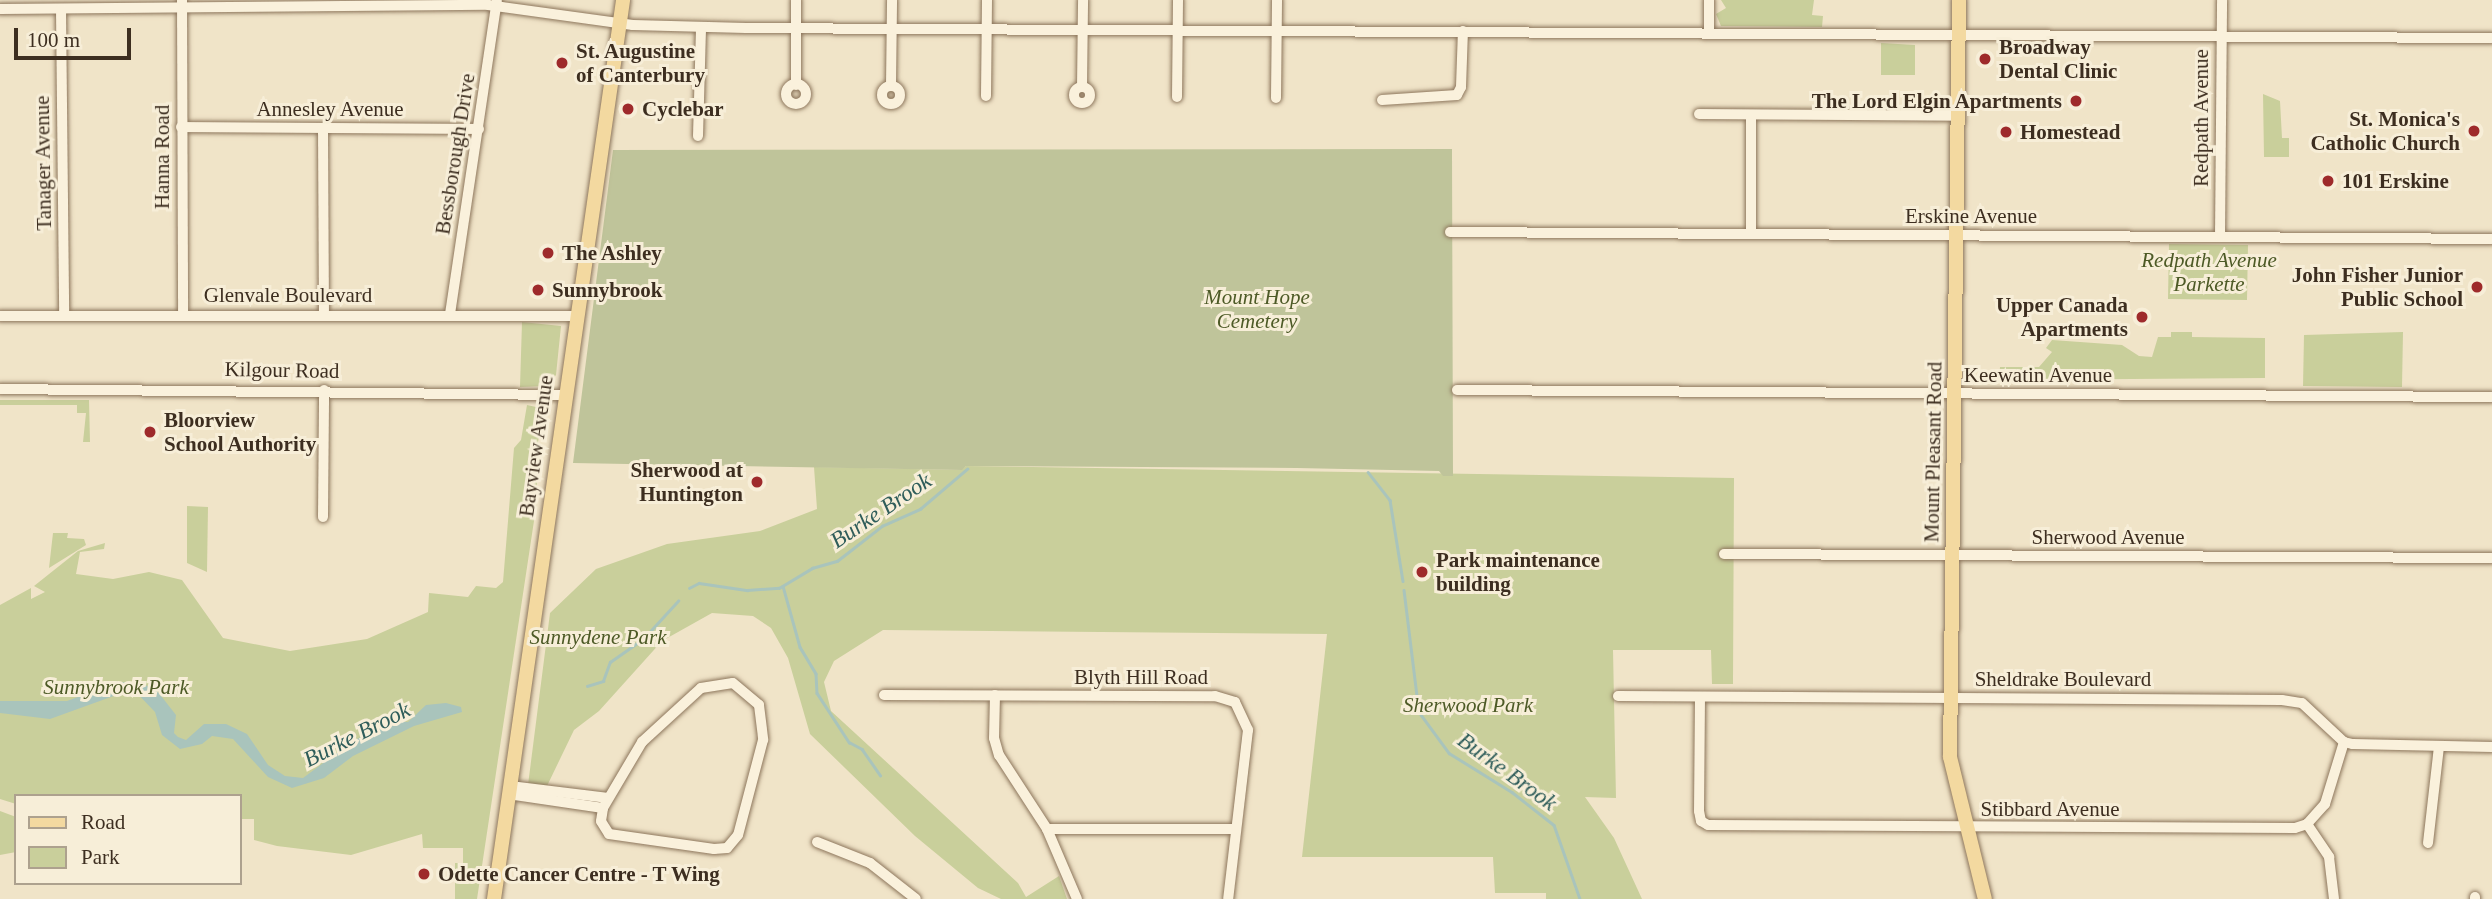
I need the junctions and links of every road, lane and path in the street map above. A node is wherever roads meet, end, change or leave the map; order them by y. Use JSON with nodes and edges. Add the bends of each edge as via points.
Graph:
{"nodes":[{"id":1,"x":623,"y":0,"type":"edge"},
{"id":2,"x":796,"y":0,"type":"edge"},
{"id":3,"x":892,"y":0,"type":"edge"},
{"id":4,"x":987,"y":0,"type":"edge"},
{"id":5,"x":1083,"y":0,"type":"edge"},
{"id":6,"x":1178,"y":0,"type":"edge"},
{"id":7,"x":1277,"y":0,"type":"edge"},
{"id":8,"x":1709,"y":0,"type":"edge"},
{"id":9,"x":1959,"y":0,"type":"edge"},
{"id":10,"x":2222,"y":0,"type":"edge"},
{"id":11,"x":377,"y":3,"type":"edge"},
{"id":12,"x":496,"y":3,"type":"edge"},
{"id":13,"x":182,"y":4,"type":"edge"},
{"id":14,"x":0,"y":9,"type":"edge"},
{"id":15,"x":61,"y":9,"type":"junction"},
{"id":16,"x":619,"y":23,"type":"junction"},
{"id":17,"x":701,"y":27,"type":"junction"},
{"id":18,"x":796,"y":27,"type":"junction"},
{"id":19,"x":891,"y":27,"type":"junction"},
{"id":20,"x":987,"y":29,"type":"junction"},
{"id":21,"x":1083,"y":30,"type":"junction"},
{"id":22,"x":1178,"y":31,"type":"junction"},
{"id":23,"x":1277,"y":31,"type":"junction"},
{"id":24,"x":1462,"y":31,"type":"junction"},
{"id":25,"x":1709,"y":32,"type":"junction"},
{"id":26,"x":1959,"y":34,"type":"junction"},
{"id":27,"x":2221,"y":36,"type":"junction"},
{"id":28,"x":2492,"y":38,"type":"edge"},
{"id":29,"x":796,"y":85,"type":"dead end"},
{"id":30,"x":891,"y":86,"type":"dead end"},
{"id":31,"x":1082,"y":87,"type":"dead end"},
{"id":32,"x":986,"y":96,"type":"dead end"},
{"id":33,"x":1177,"y":97,"type":"dead end"},
{"id":34,"x":1276,"y":98,"type":"dead end"},
{"id":35,"x":1382,"y":100,"type":"dead end"},
{"id":36,"x":1699,"y":114,"type":"dead end"},
{"id":37,"x":1751,"y":114,"type":"junction"},
{"id":38,"x":1958,"y":116,"type":"junction"},
{"id":39,"x":181,"y":127,"type":"junction"},
{"id":40,"x":323,"y":128,"type":"junction"},
{"id":41,"x":479,"y":129,"type":"junction"},
{"id":42,"x":698,"y":136,"type":"dead end"},
{"id":43,"x":1450,"y":232,"type":"dead end"},
{"id":44,"x":1751,"y":234,"type":"junction"},
{"id":45,"x":1956,"y":236,"type":"junction"},
{"id":46,"x":2220,"y":237,"type":"junction"},
{"id":47,"x":2492,"y":239,"type":"edge"},
{"id":48,"x":183,"y":314,"type":"junction"},
{"id":49,"x":450,"y":314,"type":"junction"},
{"id":50,"x":64,"y":315,"type":"junction"},
{"id":51,"x":324,"y":315,"type":"junction"},
{"id":52,"x":0,"y":316,"type":"edge"},
{"id":53,"x":576,"y":316,"type":"junction"},
{"id":54,"x":0,"y":390,"type":"edge"},
{"id":55,"x":324,"y":390,"type":"junction"},
{"id":56,"x":1457,"y":390,"type":"dead end"},
{"id":57,"x":1955,"y":393,"type":"junction"},
{"id":58,"x":563,"y":395,"type":"junction"},
{"id":59,"x":2492,"y":397,"type":"edge"},
{"id":60,"x":323,"y":517,"type":"dead end"},
{"id":61,"x":1724,"y":554,"type":"dead end"},
{"id":62,"x":1953,"y":555,"type":"junction"},
{"id":63,"x":2492,"y":558,"type":"edge"},
{"id":64,"x":884,"y":695,"type":"dead end"},
{"id":65,"x":995,"y":695,"type":"junction"},
{"id":66,"x":1618,"y":696,"type":"dead end"},
{"id":67,"x":1700,"y":697,"type":"junction"},
{"id":68,"x":1951,"y":698,"type":"junction"},
{"id":69,"x":2344,"y":742,"type":"junction"},
{"id":70,"x":2440,"y":747,"type":"junction"},
{"id":71,"x":2492,"y":747,"type":"edge"},
{"id":72,"x":509,"y":790,"type":"junction"},
{"id":73,"x":605,"y":803,"type":"junction"},
{"id":74,"x":2307,"y":824,"type":"junction"},
{"id":75,"x":1968,"y":828,"type":"junction"},
{"id":76,"x":1048,"y":829,"type":"junction"},
{"id":77,"x":1234,"y":829,"type":"junction"},
{"id":78,"x":817,"y":842,"type":"dead end"},
{"id":79,"x":2428,"y":843,"type":"dead end"},
{"id":80,"x":494,"y":899,"type":"edge"},
{"id":81,"x":916,"y":899,"type":"edge"},
{"id":82,"x":1077,"y":899,"type":"edge"},
{"id":83,"x":1228,"y":899,"type":"edge"},
{"id":84,"x":1985,"y":899,"type":"edge"},
{"id":85,"x":2334,"y":899,"type":"edge"}],
"edges":[{"from":1,"to":16,"type":"main road","name":"Bayview Avenue"},
{"from":2,"to":18,"type":"street"},
{"from":3,"to":19,"type":"street"},
{"from":4,"to":20,"type":"street"},
{"from":5,"to":21,"type":"street"},
{"from":6,"to":22,"type":"street"},
{"from":7,"to":23,"type":"street"},
{"from":8,"to":25,"type":"street"},
{"from":9,"to":26,"type":"main road","name":"Mount Pleasant Road"},
{"from":10,"to":27,"type":"street","name":"Redpath Avenue"},
{"from":11,"to":12,"type":"street"},
{"from":11,"to":13,"type":"street"},
{"from":12,"to":16,"type":"street"},
{"from":12,"to":41,"type":"street","name":"Bessborough Drive"},
{"from":13,"to":15,"type":"street"},
{"from":13,"to":39,"type":"street","name":"Hanna Road"},
{"from":14,"to":15,"type":"street"},
{"from":15,"to":50,"type":"street","name":"Tanager Avenue"},
{"from":16,"to":17,"type":"street"},
{"from":16,"to":53,"type":"main road","name":"Bayview Avenue"},
{"from":17,"to":18,"type":"street"},
{"from":17,"to":42,"type":"street"},
{"from":18,"to":19,"type":"street"},
{"from":18,"to":29,"type":"street"},
{"from":19,"to":20,"type":"street"},
{"from":19,"to":30,"type":"street"},
{"from":20,"to":21,"type":"street"},
{"from":20,"to":32,"type":"street"},
{"from":21,"to":22,"type":"street"},
{"from":21,"to":31,"type":"street"},
{"from":22,"to":23,"type":"street"},
{"from":22,"to":33,"type":"street"},
{"from":23,"to":24,"type":"street"},
{"from":23,"to":34,"type":"street"},
{"from":24,"to":25,"type":"street"},
{"from":24,"to":35,"type":"street","via":[[1457,95]]},
{"from":25,"to":26,"type":"street"},
{"from":26,"to":27,"type":"street"},
{"from":26,"to":38,"type":"main road","name":"Mount Pleasant Road"},
{"from":27,"to":28,"type":"street"},
{"from":27,"to":46,"type":"street","name":"Redpath Avenue"},
{"from":36,"to":37,"type":"street"},
{"from":37,"to":38,"type":"street"},
{"from":37,"to":44,"type":"street"},
{"from":38,"to":45,"type":"main road","name":"Mount Pleasant Road"},
{"from":39,"to":40,"type":"street","name":"Annesley Avenue"},
{"from":39,"to":48,"type":"street","name":"Hanna Road"},
{"from":40,"to":41,"type":"street","name":"Annesley Avenue"},
{"from":40,"to":51,"type":"street"},
{"from":41,"to":49,"type":"street","name":"Bessborough Drive"},
{"from":43,"to":44,"type":"street","name":"Erskine Avenue"},
{"from":44,"to":45,"type":"street","name":"Erskine Avenue"},
{"from":45,"to":46,"type":"street","name":"Erskine Avenue"},
{"from":45,"to":57,"type":"main road","name":"Mount Pleasant Road"},
{"from":46,"to":47,"type":"street","name":"Erskine Avenue"},
{"from":48,"to":50,"type":"street","name":"Glenvale Boulevard"},
{"from":48,"to":51,"type":"street","name":"Glenvale Boulevard"},
{"from":49,"to":51,"type":"street","name":"Glenvale Boulevard"},
{"from":49,"to":53,"type":"street","name":"Glenvale Boulevard"},
{"from":50,"to":52,"type":"street","name":"Glenvale Boulevard"},
{"from":53,"to":58,"type":"main road","name":"Bayview Avenue"},
{"from":54,"to":55,"type":"street","name":"Kilgour Road"},
{"from":55,"to":58,"type":"street","name":"Kilgour Road"},
{"from":55,"to":60,"type":"street"},
{"from":56,"to":57,"type":"street","name":"Keewatin Avenue"},
{"from":57,"to":59,"type":"street","name":"Keewatin Avenue"},
{"from":57,"to":62,"type":"main road","name":"Mount Pleasant Road"},
{"from":58,"to":72,"type":"main road","name":"Bayview Avenue"},
{"from":61,"to":62,"type":"street","name":"Sherwood Avenue"},
{"from":62,"to":63,"type":"street","name":"Sherwood Avenue"},
{"from":62,"to":68,"type":"main road","name":"Mount Pleasant Road"},
{"from":64,"to":65,"type":"street","name":"Blyth Hill Road"},
{"from":65,"to":76,"type":"street","via":[[994,738],[999,755]]},
{"from":65,"to":77,"type":"street","name":"Blyth Hill Road","via":[[1215,696],[1235,702],[1248,730]]},
{"from":66,"to":67,"type":"street","name":"Sheldrake Boulevard"},
{"from":67,"to":68,"type":"street","name":"Sheldrake Boulevard"},
{"from":67,"to":75,"type":"street","name":"Stibbard Avenue","via":[[1701,821],[1708,825]]},
{"from":68,"to":69,"type":"street","name":"Sheldrake Boulevard","via":[[2281,700],[2314,711]]},
{"from":68,"to":75,"type":"main road","name":"Mount Pleasant Road","via":[[1951,765]]},
{"from":69,"to":70,"type":"street"},
{"from":69,"to":74,"type":"street","via":[[2329,796]]},
{"from":70,"to":71,"type":"street"},
{"from":70,"to":79,"type":"street"},
{"from":72,"to":73,"type":"street"},
{"from":72,"to":80,"type":"main road","name":"Bayview Avenue"},
{"from":73,"to":73,"type":"street","via":[[601,821],[609,834],[619,839],[727,848],[738,835],[762,740],[759,705],[733,683],[701,688],[642,742]]},
{"from":74,"to":75,"type":"street","name":"Stibbard Avenue","via":[[2295,828]]},
{"from":74,"to":85,"type":"street","via":[[2329,857]]},
{"from":75,"to":84,"type":"main road","name":"Mount Pleasant Road"},
{"from":76,"to":77,"type":"street"},
{"from":76,"to":82,"type":"street"},
{"from":77,"to":83,"type":"street","name":"Blyth Hill Road"},
{"from":78,"to":81,"type":"street","via":[[870,863]]}]}
